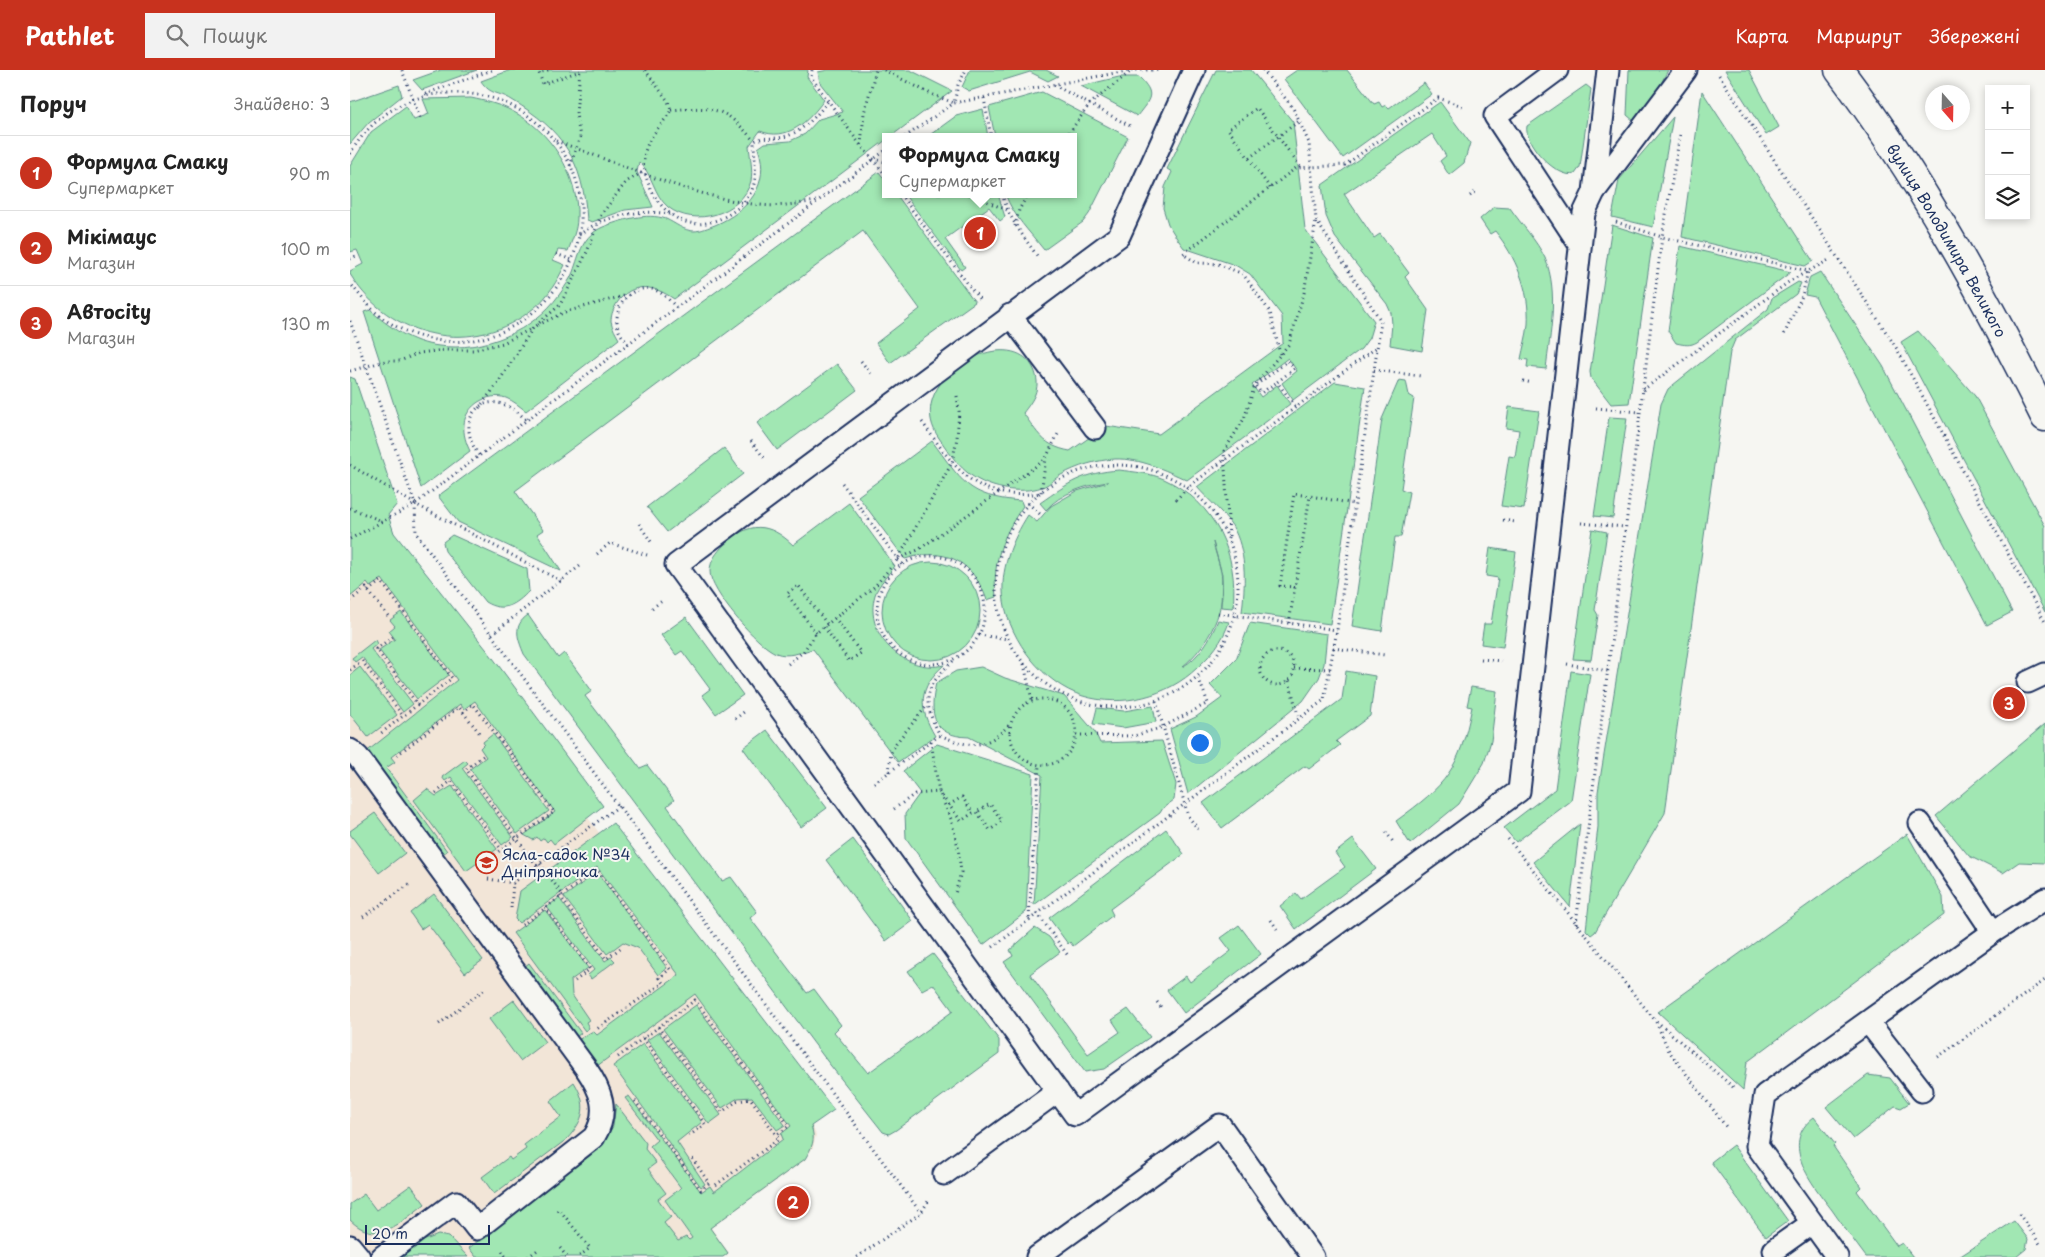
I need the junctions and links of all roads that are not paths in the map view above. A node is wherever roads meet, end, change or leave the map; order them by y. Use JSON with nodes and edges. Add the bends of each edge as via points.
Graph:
{"nodes":[{"id":1,"x":1194,"y":70,"type":"edge"},
{"id":2,"x":1557,"y":70,"type":"edge"},
{"id":3,"x":1608,"y":70,"type":"edge"},
{"id":4,"x":1686,"y":70,"type":"edge"},
{"id":5,"x":1839,"y":70,"type":"edge"},
{"id":6,"x":1594,"y":192,"type":"junction"},
{"id":7,"x":1580,"y":245,"type":"junction"},
{"id":8,"x":1004,"y":320,"type":"junction"},
{"id":9,"x":2045,"y":417,"type":"edge"},
{"id":10,"x":1095,"y":428,"type":"dead end"},
{"id":11,"x":352,"y":752,"type":"edge"},
{"id":12,"x":1920,"y":824,"type":"dead end"},
{"id":13,"x":2045,"y":899,"type":"edge"},
{"id":14,"x":1993,"y":932,"type":"junction"},
{"id":15,"x":1869,"y":1023,"type":"junction"},
{"id":16,"x":1916,"y":1084,"type":"road end"},
{"id":17,"x":1058,"y":1091,"type":"junction"},
{"id":18,"x":944,"y":1174,"type":"dead end"},
{"id":19,"x":1812,"y":1223,"type":"junction"},
{"id":20,"x":350,"y":1246,"type":"edge"},
{"id":21,"x":1774,"y":1250,"type":"dead end"},
{"id":22,"x":359,"y":1257,"type":"edge"},
{"id":23,"x":382,"y":1257,"type":"edge"},
{"id":24,"x":1038,"y":1257,"type":"edge"},
{"id":25,"x":1313,"y":1257,"type":"edge"},
{"id":26,"x":1837,"y":1257,"type":"edge"}],
"edges":[{"from":1,"to":8,"type":"lane","via":[[1119,236]]},
{"from":2,"to":7,"type":"lane","via":[[1495,116]]},
{"from":3,"to":6,"type":"lane"},
{"from":4,"to":6,"type":"lane"},
{"from":5,"to":9,"type":"main road","name":"вулиця Володимира Великого","via":[[1901,160],[1970,274]]},
{"from":6,"to":7,"type":"lane","via":[[1584,213]]},
{"from":7,"to":17,"type":"lane","via":[[1519,791],[1075,1115]]},
{"from":8,"to":10,"type":"lane"},
{"from":8,"to":17,"type":"lane","via":[[676,565]]},
{"from":11,"to":23,"type":"lane","via":[[592,1076],[599,1087],[601,1106],[602,1125],[594,1137],[477,1228],[456,1202]]},
{"from":12,"to":14,"type":"lane"},
{"from":13,"to":14,"type":"lane"},
{"from":14,"to":15,"type":"lane"},
{"from":15,"to":16,"type":"lane"},
{"from":15,"to":19,"type":"lane","via":[[1765,1095],[1757,1146]]},
{"from":17,"to":18,"type":"lane"},
{"from":19,"to":21,"type":"lane"},
{"from":19,"to":26,"type":"lane"},
{"from":20,"to":22,"type":"lane"},
{"from":24,"to":25,"type":"lane","via":[[1220,1125]]}]}
